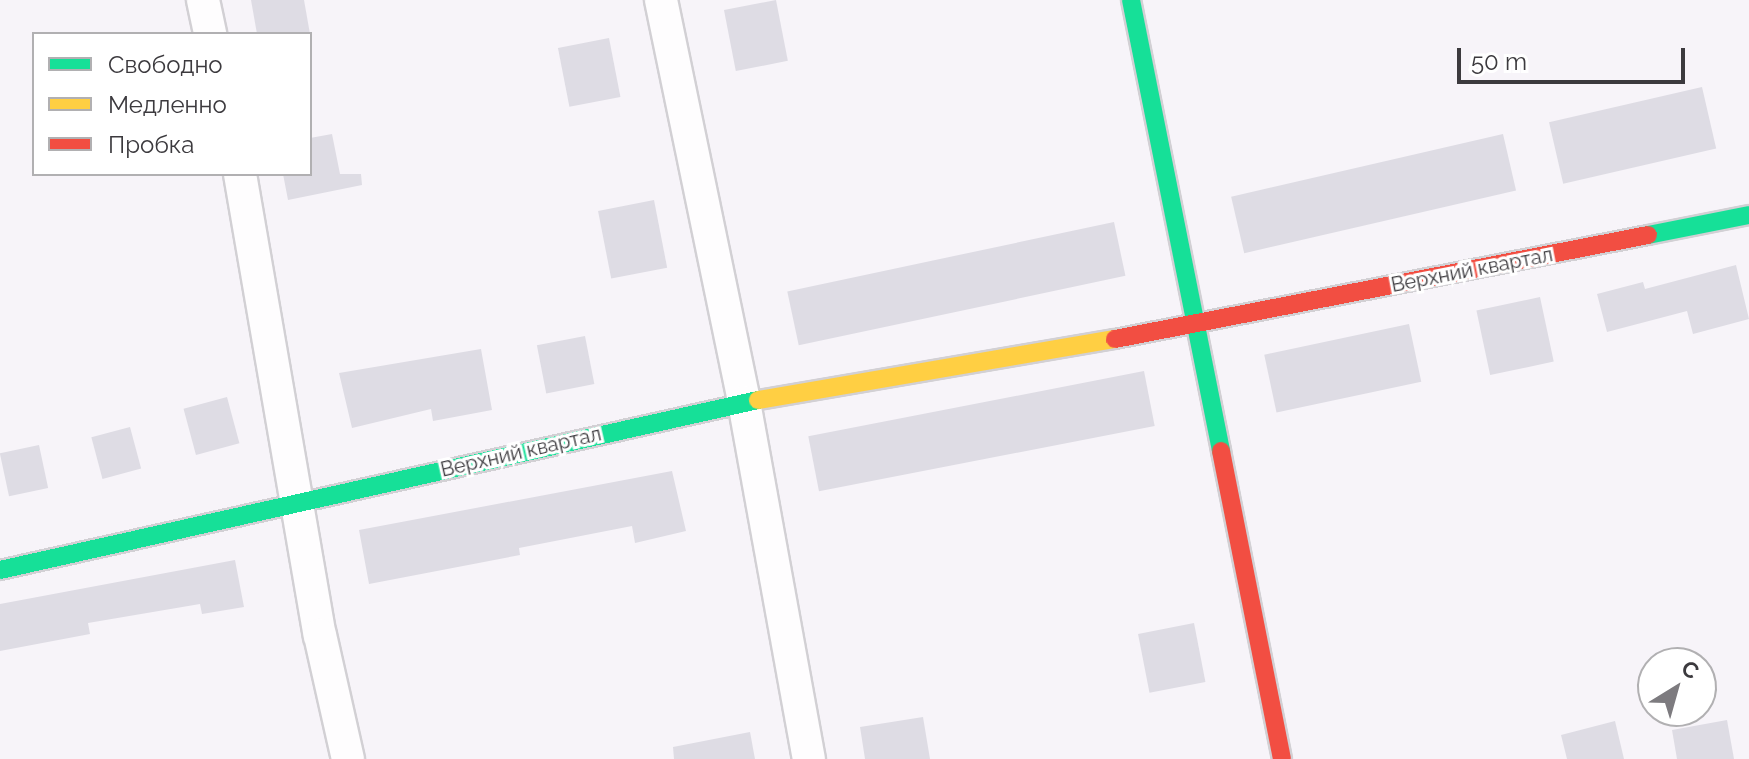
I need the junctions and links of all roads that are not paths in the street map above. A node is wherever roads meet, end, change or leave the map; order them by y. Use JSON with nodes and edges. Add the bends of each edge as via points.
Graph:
{"nodes":[{"id":1,"x":203,"y":0,"type":"edge"},
{"id":2,"x":661,"y":0,"type":"edge"},
{"id":3,"x":1131,"y":0,"type":"edge"},
{"id":4,"x":210,"y":32,"type":"edge"},
{"id":5,"x":240,"y":176,"type":"edge"},
{"id":6,"x":1749,"y":215,"type":"edge"},
{"id":7,"x":1195,"y":325,"type":"junction"},
{"id":8,"x":744,"y":402,"type":"junction"},
{"id":9,"x":299,"y":503,"type":"junction"},
{"id":10,"x":0,"y":570,"type":"edge"},
{"id":11,"x":348,"y":759,"type":"edge"},
{"id":12,"x":809,"y":759,"type":"edge"},
{"id":13,"x":1282,"y":759,"type":"edge"}],
"edges":[{"from":1,"to":4,"type":"street"},
{"from":2,"to":8,"type":"street"},
{"from":3,"to":7,"type":"main road"},
{"from":5,"to":9,"type":"street"},
{"from":6,"to":7,"type":"main road","name":"Верхний квартал"},
{"from":7,"to":8,"type":"main road","name":"Верхний квартал"},
{"from":7,"to":13,"type":"main road"},
{"from":8,"to":9,"type":"main road","name":"Верхний квартал"},
{"from":8,"to":12,"type":"street"},
{"from":9,"to":10,"type":"main road","name":"Верхний квартал"},
{"from":9,"to":11,"type":"street","via":[[320,635]]}]}
